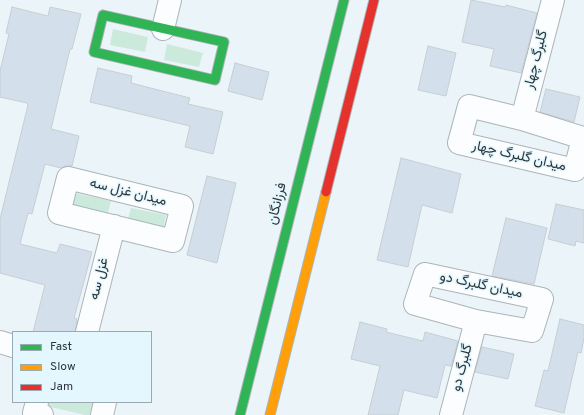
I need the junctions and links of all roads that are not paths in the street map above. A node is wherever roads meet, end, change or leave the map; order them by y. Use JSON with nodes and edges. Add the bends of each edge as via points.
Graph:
{"nodes":[{"id":1,"x":170,"y":0,"type":"edge"},
{"id":2,"x":344,"y":0,"type":"edge"},
{"id":3,"x":374,"y":0,"type":"edge"},
{"id":4,"x":553,"y":0,"type":"edge"},
{"id":5,"x":163,"y":29,"type":"junction"},
{"id":6,"x":522,"y":119,"type":"junction"},
{"id":7,"x":114,"y":226,"type":"junction"},
{"id":8,"x":476,"y":321,"type":"junction"},
{"id":9,"x":87,"y":331,"type":"edge"},
{"id":10,"x":0,"y":342,"type":"edge"},
{"id":11,"x":12,"y":346,"type":"edge"},
{"id":12,"x":37,"y":403,"type":"edge"},
{"id":13,"x":105,"y":403,"type":"edge"},
{"id":14,"x":42,"y":415,"type":"edge"},
{"id":15,"x":102,"y":415,"type":"edge"},
{"id":16,"x":240,"y":415,"type":"edge"},
{"id":17,"x":270,"y":415,"type":"edge"},
{"id":18,"x":451,"y":415,"type":"edge"}],
"edges":[{"from":1,"to":5,"type":"street"},
{"from":2,"to":16,"type":"street","name":"فرزانگان"},
{"from":3,"to":17,"type":"street"},
{"from":4,"to":6,"type":"street","name":"گلبرگ چهار"},
{"from":5,"to":5,"type":"street","via":[[224,42],[215,80],[94,52],[102,15]]},
{"from":6,"to":6,"type":"street","name":"میدان گلبرگ چهار","via":[[469,106],[459,143],[575,170],[583,138]]},
{"from":7,"to":7,"type":"street","name":"میدان غزل سه","via":[[59,213],[68,178],[182,206],[173,241]]},
{"from":7,"to":9,"type":"street","name":"غزل سه"},
{"from":8,"to":8,"type":"street","name":"میدان گلبرگ دو","via":[[415,304],[425,274],[542,299],[532,331]]},
{"from":8,"to":18,"type":"street","name":"گلبرگ دو"},
{"from":10,"to":11,"type":"street"},
{"from":12,"to":14,"type":"street","via":[[34,413]]},
{"from":13,"to":15,"type":"street"}]}
